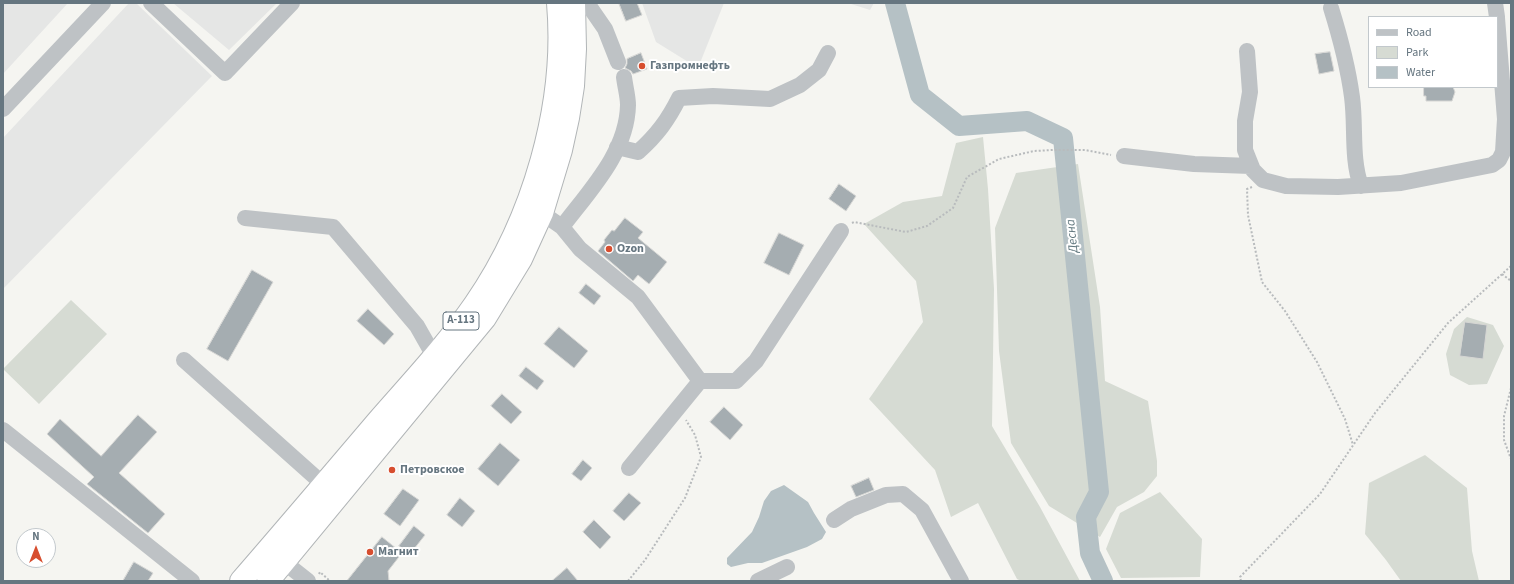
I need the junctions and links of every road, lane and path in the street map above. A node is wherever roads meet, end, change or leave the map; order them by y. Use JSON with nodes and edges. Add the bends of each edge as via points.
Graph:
{"nodes":[{"id":1,"x":103,"y":3,"type":"edge"},
{"id":2,"x":151,"y":3,"type":"edge"},
{"id":3,"x":292,"y":3,"type":"edge"},
{"id":4,"x":558,"y":3,"type":"edge"},
{"id":5,"x":574,"y":3,"type":"edge"},
{"id":6,"x":587,"y":3,"type":"edge"},
{"id":7,"x":1495,"y":3,"type":"edge"},
{"id":8,"x":1331,"y":8,"type":"dead end"},
{"id":9,"x":1497,"y":16,"type":"edge"},
{"id":10,"x":1498,"y":31,"type":"edge"},
{"id":11,"x":1247,"y":51,"type":"dead end"},
{"id":12,"x":828,"y":53,"type":"dead end"},
{"id":13,"x":618,"y":62,"type":"dead end"},
{"id":14,"x":624,"y":77,"type":"dead end"},
{"id":15,"x":3,"y":109,"type":"edge"},
{"id":16,"x":617,"y":147,"type":"junction"},
{"id":17,"x":1124,"y":156,"type":"joint"},
{"id":18,"x":1251,"y":166,"type":"junction"},
{"id":19,"x":1263,"y":180,"type":"junction"},
{"id":20,"x":1361,"y":186,"type":"junction"},
{"id":21,"x":542,"y":213,"type":"junction"},
{"id":22,"x":245,"y":218,"type":"dead end"},
{"id":23,"x":562,"y":227,"type":"junction"},
{"id":24,"x":841,"y":231,"type":"joint"},
{"id":25,"x":1511,"y":266,"type":"edge"},
{"id":26,"x":1502,"y":274,"type":"junction"},
{"id":27,"x":1511,"y":281,"type":"edge"},
{"id":28,"x":434,"y":356,"type":"junction"},
{"id":29,"x":184,"y":360,"type":"dead end"},
{"id":30,"x":700,"y":381,"type":"junction"},
{"id":31,"x":1511,"y":388,"type":"edge"},
{"id":32,"x":686,"y":400,"type":"junction"},
{"id":33,"x":3,"y":430,"type":"edge"},
{"id":34,"x":1353,"y":445,"type":"junction"},
{"id":35,"x":1511,"y":459,"type":"edge"},
{"id":36,"x":629,"y":468,"type":"dead end"},
{"id":37,"x":324,"y":485,"type":"junction"},
{"id":38,"x":834,"y":520,"type":"dead end"},
{"id":39,"x":284,"y":562,"type":"junction"},
{"id":40,"x":787,"y":567,"type":"dead end"},
{"id":41,"x":314,"y":577,"type":"edge"},
{"id":42,"x":192,"y":581,"type":"edge"},
{"id":43,"x":241,"y":581,"type":"edge"},
{"id":44,"x":268,"y":581,"type":"edge"},
{"id":45,"x":330,"y":581,"type":"edge"},
{"id":46,"x":628,"y":581,"type":"edge"},
{"id":47,"x":758,"y":581,"type":"edge"},
{"id":48,"x":961,"y":581,"type":"edge"},
{"id":49,"x":1241,"y":581,"type":"edge"}],
"edges":[{"from":1,"to":15,"type":"street"},
{"from":2,"to":3,"type":"street","via":[[225,73]]},
{"from":4,"to":28,"type":"highway","number":"А-113","via":[[560,22],[557,81],[553,115],[538,173],[522,218],[506,251],[475,303]]},
{"from":5,"to":21,"type":"highway","number":"А-113","via":[[573,86],[562,150]]},
{"from":6,"to":13,"type":"street","via":[[605,29]]},
{"from":7,"to":9,"type":"street"},
{"from":8,"to":20,"type":"street","via":[[1340,36],[1352,97],[1356,173]]},
{"from":10,"to":20,"type":"street","via":[[1505,120],[1503,152],[1499,160],[1492,165],[1401,183]]},
{"from":11,"to":18,"type":"street","via":[[1250,92],[1245,121],[1245,150]]},
{"from":12,"to":16,"type":"street","via":[[819,70],[800,85],[770,99],[713,96],[679,98],[670,116],[638,152]]},
{"from":14,"to":16,"type":"street","via":[[628,104],[625,128]]},
{"from":16,"to":23,"type":"street","via":[[610,164]]},
{"from":17,"to":18,"type":"street","via":[[1194,164]]},
{"from":17,"to":24,"type":"path","via":[[1085,150],[1034,151],[998,158],[967,177],[953,208],[927,226],[906,232],[854,222]]},
{"from":18,"to":19,"type":"street"},
{"from":19,"to":20,"type":"street","via":[[1286,186]]},
{"from":19,"to":34,"type":"path","via":[[1247,189],[1248,215],[1262,282],[1285,311],[1317,362],[1345,418]]},
{"from":21,"to":23,"type":"street"},
{"from":21,"to":39,"type":"highway","number":"А-113","via":[[521,259],[485,318]]},
{"from":22,"to":28,"type":"street","via":[[332,227],[416,326]]},
{"from":23,"to":30,"type":"street","via":[[580,249],[638,297]]},
{"from":24,"to":30,"type":"street","via":[[756,361],[736,381]]},
{"from":25,"to":26,"type":"path"},
{"from":26,"to":27,"type":"path"},
{"from":26,"to":34,"type":"path","via":[[1448,323],[1375,413]]},
{"from":28,"to":37,"type":"highway","number":"А-113"},
{"from":29,"to":37,"type":"street"},
{"from":30,"to":32,"type":"street"},
{"from":31,"to":35,"type":"path","via":[[1504,416],[1504,440]]},
{"from":32,"to":36,"type":"street"},
{"from":32,"to":46,"type":"path","via":[[683,416],[695,435],[701,457],[685,498],[645,560]]},
{"from":33,"to":42,"type":"street"},
{"from":34,"to":49,"type":"path","via":[[1320,494],[1240,577]]},
{"from":37,"to":43,"type":"highway","number":"А-113"},
{"from":38,"to":48,"type":"street","via":[[851,509],[879,498],[903,494],[922,510]]},
{"from":39,"to":41,"type":"street"},
{"from":39,"to":44,"type":"highway","number":"А-113"},
{"from":40,"to":47,"type":"street"},
{"from":41,"to":45,"type":"path"}]}
